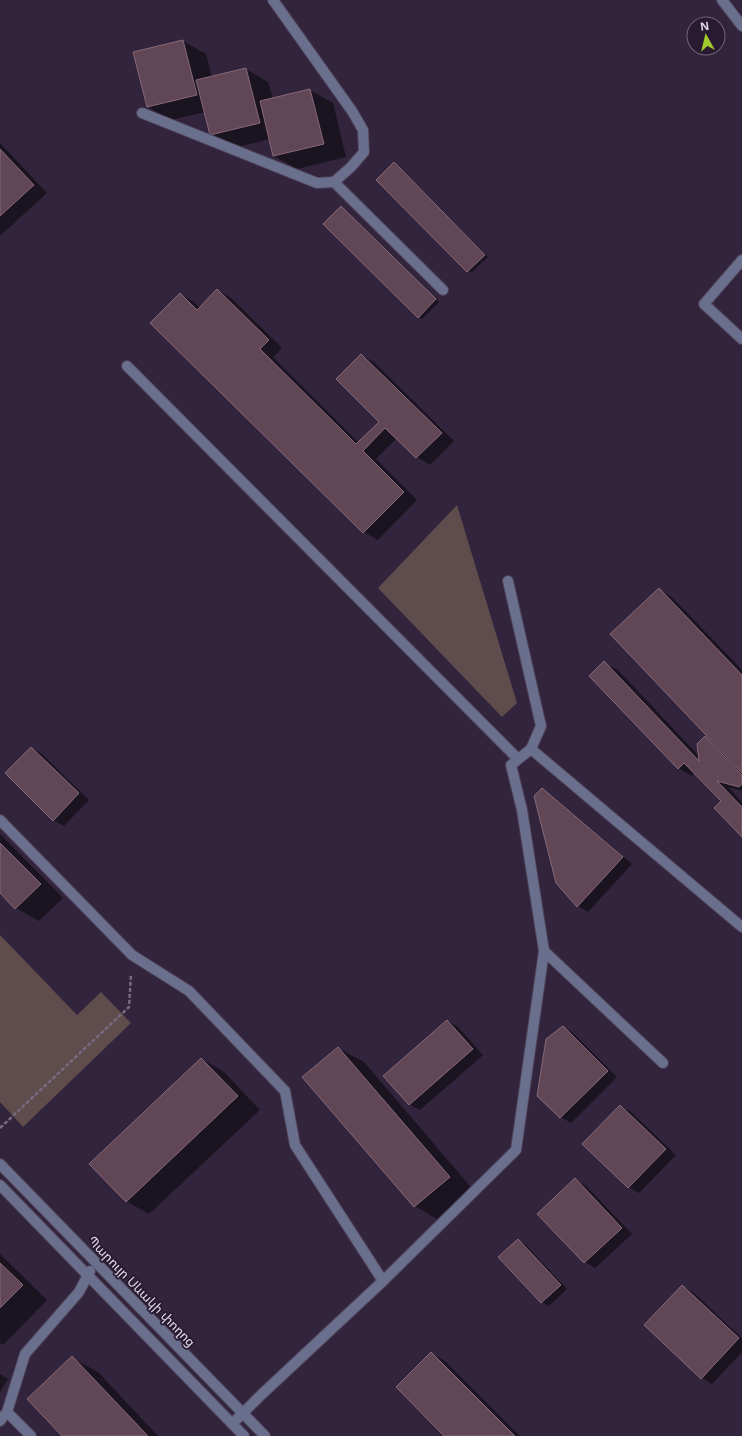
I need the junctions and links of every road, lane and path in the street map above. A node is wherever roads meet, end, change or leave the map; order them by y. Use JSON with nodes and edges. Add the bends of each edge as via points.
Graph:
{"nodes":[{"id":1,"x":273,"y":0,"type":"edge"},
{"id":2,"x":722,"y":0,"type":"edge"},
{"id":3,"x":731,"y":0,"type":"edge"},
{"id":4,"x":742,"y":15,"type":"edge"},
{"id":5,"x":742,"y":26,"type":"edge"},
{"id":6,"x":142,"y":113,"type":"dead end"},
{"id":7,"x":334,"y":182,"type":"junction"},
{"id":8,"x":742,"y":260,"type":"edge"},
{"id":9,"x":443,"y":290,"type":"dead end"},
{"id":10,"x":742,"y":339,"type":"edge"},
{"id":11,"x":127,"y":366,"type":"dead end"},
{"id":12,"x":508,"y":581,"type":"dead end"},
{"id":13,"x":531,"y":748,"type":"junction"},
{"id":14,"x":518,"y":759,"type":"junction"},
{"id":15,"x":0,"y":820,"type":"edge"},
{"id":16,"x":742,"y":927,"type":"edge"},
{"id":17,"x":544,"y":951,"type":"junction"},
{"id":18,"x":132,"y":955,"type":"junction"},
{"id":19,"x":663,"y":1063,"type":"dead end"},
{"id":20,"x":0,"y":1128,"type":"edge"},
{"id":21,"x":0,"y":1164,"type":"edge"},
{"id":22,"x":0,"y":1185,"type":"edge"},
{"id":23,"x":96,"y":1263,"type":"junction"},
{"id":24,"x":87,"y":1275,"type":"junction"},
{"id":25,"x":383,"y":1281,"type":"junction"},
{"id":26,"x":7,"y":1412,"type":"junction"},
{"id":27,"x":244,"y":1413,"type":"junction"},
{"id":28,"x":0,"y":1421,"type":"edge"},
{"id":29,"x":232,"y":1424,"type":"junction"},
{"id":30,"x":31,"y":1436,"type":"edge"},
{"id":31,"x":244,"y":1436,"type":"edge"},
{"id":32,"x":265,"y":1436,"type":"edge"}],
"edges":[{"from":1,"to":7,"type":"street","via":[[352,111],[362,130],[364,152]]},
{"from":2,"to":5,"type":"street"},
{"from":3,"to":4,"type":"street"},
{"from":6,"to":7,"type":"street","via":[[317,183]]},
{"from":7,"to":9,"type":"street"},
{"from":8,"to":10,"type":"street","via":[[704,304]]},
{"from":11,"to":14,"type":"street"},
{"from":12,"to":13,"type":"street","via":[[541,726]]},
{"from":13,"to":14,"type":"street"},
{"from":13,"to":16,"type":"street"},
{"from":14,"to":17,"type":"street","via":[[511,765],[522,810]]},
{"from":15,"to":18,"type":"street"},
{"from":17,"to":19,"type":"street"},
{"from":17,"to":25,"type":"street","via":[[516,1150]]},
{"from":18,"to":20,"type":"path","via":[[129,1007]]},
{"from":18,"to":25,"type":"street","via":[[189,991],[285,1091],[295,1145]]},
{"from":21,"to":23,"type":"street","name":"Պարույր Սևակի փողոց"},
{"from":22,"to":24,"type":"street"},
{"from":23,"to":24,"type":"street"},
{"from":23,"to":27,"type":"street","name":"Պարույր Սևակի փողոց"},
{"from":24,"to":26,"type":"street","via":[[79,1292],[25,1354]]},
{"from":24,"to":29,"type":"street"},
{"from":25,"to":27,"type":"street"},
{"from":26,"to":28,"type":"street"},
{"from":26,"to":30,"type":"street"},
{"from":27,"to":29,"type":"street"},
{"from":27,"to":32,"type":"street","name":"Պարույր Սևակի փողոց"},
{"from":29,"to":31,"type":"street"}]}
